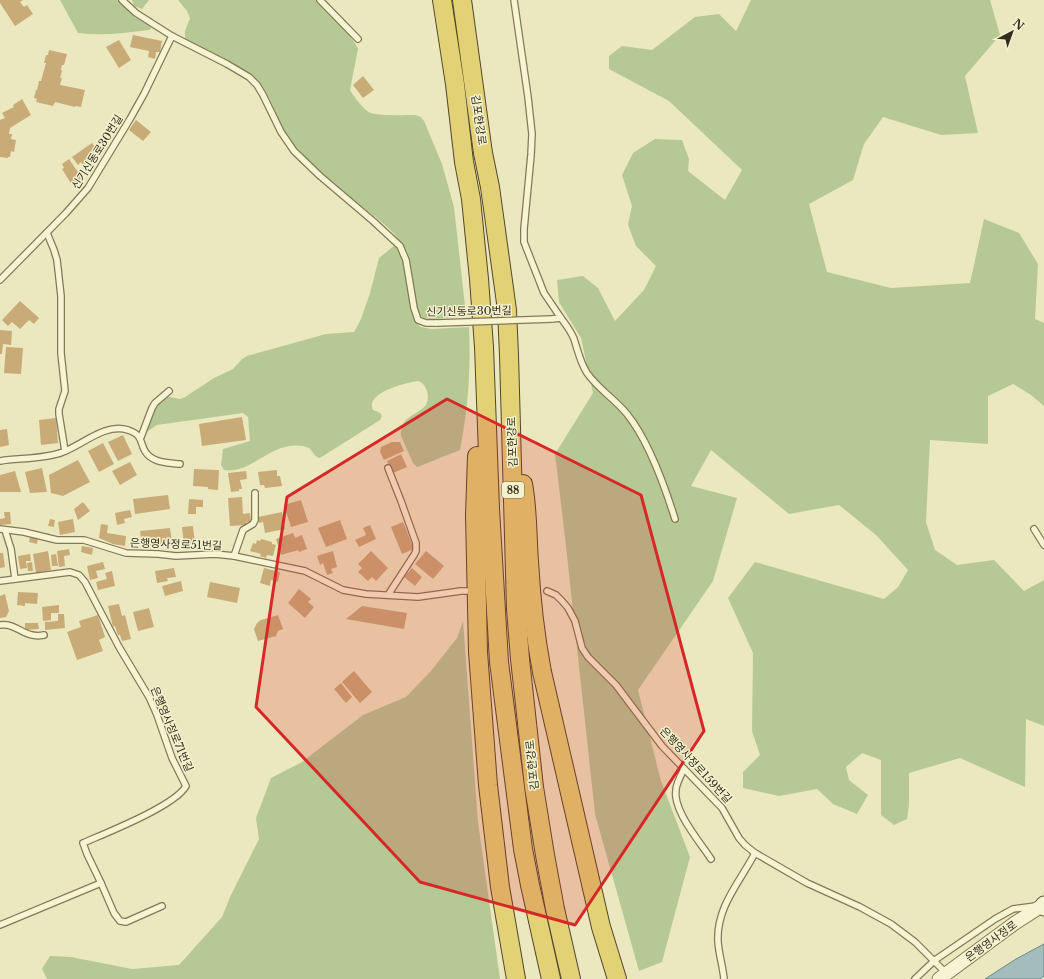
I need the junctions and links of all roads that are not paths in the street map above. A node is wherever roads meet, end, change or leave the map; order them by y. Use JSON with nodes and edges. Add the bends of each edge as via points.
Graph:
{"nodes":[{"id":1,"x":122,"y":0,"type":"edge"},
{"id":2,"x":320,"y":0,"type":"edge"},
{"id":3,"x":442,"y":0,"type":"edge"},
{"id":4,"x":462,"y":0,"type":"edge"},
{"id":5,"x":514,"y":0,"type":"edge"},
{"id":6,"x":172,"y":36,"type":"junction"},
{"id":7,"x":358,"y":40,"type":"dead end"},
{"id":8,"x":47,"y":233,"type":"junction"},
{"id":9,"x":0,"y":280,"type":"edge"},
{"id":10,"x":561,"y":318,"type":"junction"},
{"id":11,"x":484,"y":347,"type":"junction"},
{"id":12,"x":168,"y":391,"type":"dead end"},
{"id":13,"x":512,"y":431,"type":"junction"},
{"id":14,"x":141,"y":438,"type":"junction"},
{"id":15,"x":65,"y":451,"type":"junction"},
{"id":16,"x":0,"y":461,"type":"edge"},
{"id":17,"x":180,"y":464,"type":"dead end"},
{"id":18,"x":388,"y":468,"type":"dead end"},
{"id":19,"x":255,"y":493,"type":"dead end"},
{"id":20,"x":675,"y":519,"type":"dead end"},
{"id":21,"x":1034,"y":529,"type":"dead end"},
{"id":22,"x":2,"y":530,"type":"edge"},
{"id":23,"x":1044,"y":545,"type":"edge"},
{"id":24,"x":234,"y":556,"type":"junction"},
{"id":25,"x":15,"y":579,"type":"junction"},
{"id":26,"x":0,"y":581,"type":"edge"},
{"id":27,"x":468,"y":591,"type":"dead end"},
{"id":28,"x":547,"y":591,"type":"dead end"},
{"id":29,"x":388,"y":595,"type":"junction"},
{"id":30,"x":0,"y":625,"type":"edge"},
{"id":31,"x":44,"y":635,"type":"dead end"},
{"id":32,"x":684,"y":769,"type":"junction"},
{"id":33,"x":755,"y":852,"type":"junction"},
{"id":34,"x":711,"y":860,"type":"dead end"},
{"id":35,"x":101,"y":883,"type":"junction"},
{"id":36,"x":1044,"y":905,"type":"edge"},
{"id":37,"x":162,"y":906,"type":"dead end"},
{"id":38,"x":0,"y":925,"type":"edge"},
{"id":39,"x":935,"y":960,"type":"junction"},
{"id":40,"x":943,"y":976,"type":"edge"},
{"id":41,"x":516,"y":979,"type":"edge"},
{"id":42,"x":551,"y":979,"type":"edge"},
{"id":43,"x":571,"y":979,"type":"edge"},
{"id":44,"x":617,"y":979,"type":"edge"},
{"id":45,"x":724,"y":979,"type":"edge"},
{"id":46,"x":915,"y":979,"type":"edge"}],
"edges":[{"from":1,"to":6,"type":"lane","name":"신기신동로30번길","via":[[136,13]]},
{"from":2,"to":7,"type":"lane"},
{"from":3,"to":11,"type":"highway","name":"김포한강로","number":"88","via":[[471,199]]},
{"from":4,"to":13,"type":"highway","name":"김포한강로","number":"88","via":[[507,310]]},
{"from":5,"to":10,"type":"lane","via":[[532,134],[524,242],[544,293]]},
{"from":6,"to":8,"type":"lane","name":"신기신동로30번길","via":[[144,94],[100,170],[80,199]]},
{"from":6,"to":10,"type":"lane","name":"신기신동로30번길","bridge":true,"via":[[240,71],[257,85],[281,132],[294,150],[400,246],[406,260],[418,320],[426,324]]},
{"from":8,"to":9,"type":"lane","name":"신기신동로30번길"},
{"from":8,"to":15,"type":"lane","via":[[57,260],[60,296],[65,391],[59,414]]},
{"from":10,"to":20,"type":"lane","via":[[574,338],[587,374],[621,406],[634,424],[664,487]]},
{"from":11,"to":41,"type":"highway","via":[[475,515],[478,652],[500,887]]},
{"from":11,"to":42,"type":"highway","name":"김포한강로","number":"88","via":[[499,662],[523,849]]},
{"from":12,"to":14,"type":"lane","via":[[152,408]]},
{"from":13,"to":43,"type":"highway","name":"김포한강로","number":"88","via":[[516,609],[520,659],[534,787],[555,909]]},
{"from":13,"to":44,"type":"highway","via":[[525,495],[534,622],[542,672],[601,927]]},
{"from":14,"to":15,"type":"lane","via":[[128,430],[111,429]]},
{"from":14,"to":17,"type":"lane","via":[[145,451],[152,458]]},
{"from":15,"to":16,"type":"lane","via":[[48,456]]},
{"from":18,"to":29,"type":"lane","via":[[408,518],[416,548]]},
{"from":19,"to":24,"type":"lane","name":"은행영사정로51번길","via":[[255,520],[242,532]]},
{"from":21,"to":23,"type":"lane"},
{"from":22,"to":24,"type":"lane","name":"은행영사정로51번길","via":[[57,540],[84,540],[126,553]]},
{"from":22,"to":25,"type":"lane","via":[[11,548]]},
{"from":24,"to":29,"type":"lane","name":"은행영사정로51번길","via":[[306,571],[352,592]]},
{"from":25,"to":26,"type":"lane","name":"은행영사정로71번길"},
{"from":25,"to":35,"type":"lane","name":"은행영사정로71번길","via":[[70,572],[82,577],[158,715],[172,758],[186,786],[182,793],[169,802],[83,843]]},
{"from":27,"to":29,"type":"lane","name":"은행영사정로51번길","via":[[418,597]]},
{"from":28,"to":32,"type":"lane","name":"은행영사정로159번길","via":[[556,595],[568,608],[575,621],[582,648],[588,657],[616,685],[662,746]]},
{"from":30,"to":31,"type":"lane","via":[[13,627],[35,637]]},
{"from":32,"to":33,"type":"lane","name":"은행영사정로159번길","via":[[722,808],[739,838]]},
{"from":32,"to":34,"type":"lane","via":[[676,788],[678,809]]},
{"from":33,"to":39,"type":"lane","name":"은행영사정로159번길","via":[[807,883],[891,924]]},
{"from":33,"to":45,"type":"lane","via":[[746,871],[729,895],[722,913],[718,942]]},
{"from":35,"to":37,"type":"lane","name":"은행영사정로71번길","via":[[120,921],[126,922]]},
{"from":35,"to":38,"type":"lane"},
{"from":36,"to":39,"type":"lane","via":[[1019,908],[1005,913]]},
{"from":36,"to":40,"type":"street","name":"은행영사정로"},
{"from":39,"to":40,"type":"lane","name":"은행영사정로159번길"},
{"from":39,"to":46,"type":"lane"}]}
